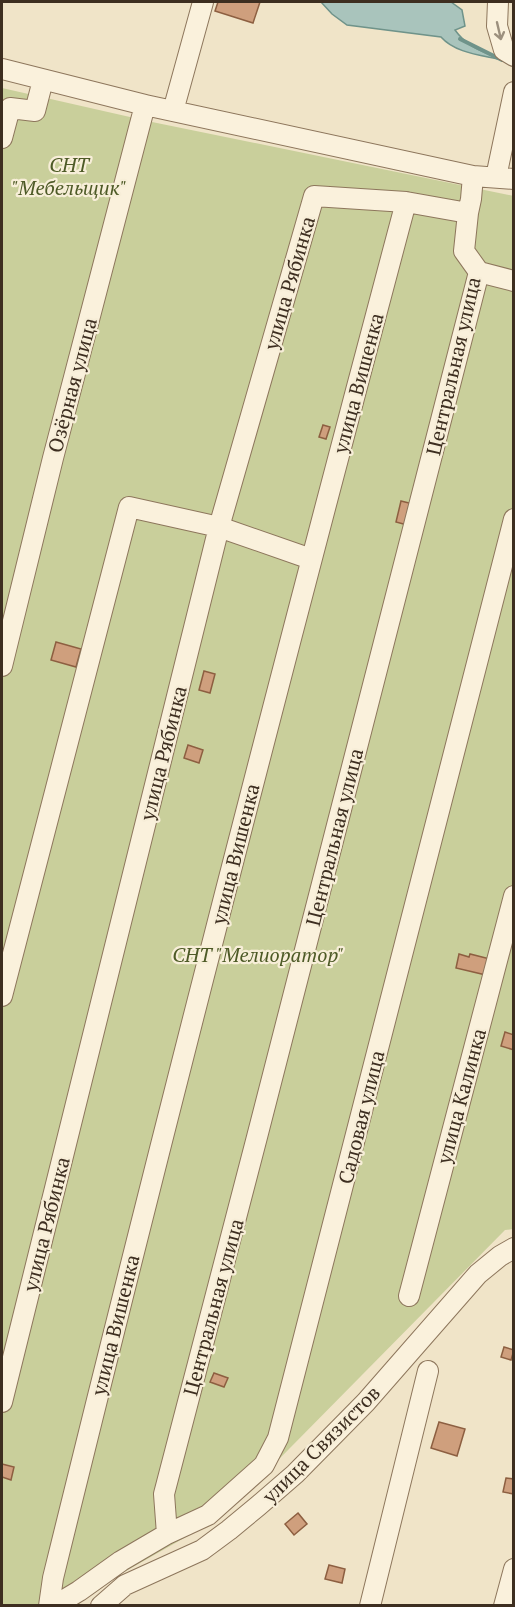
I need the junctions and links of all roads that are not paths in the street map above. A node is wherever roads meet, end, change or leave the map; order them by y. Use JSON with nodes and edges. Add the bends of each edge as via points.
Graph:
{"nodes":[{"id":1,"x":203,"y":2,"type":"edge"},
{"id":2,"x":498,"y":2,"type":"edge"},
{"id":3,"x":513,"y":56,"type":"edge"},
{"id":4,"x":2,"y":69,"type":"edge"},
{"id":5,"x":43,"y":80,"type":"junction"},
{"id":6,"x":513,"y":92,"type":"edge"},
{"id":7,"x":145,"y":105,"type":"junction"},
{"id":8,"x":6,"y":107,"type":"edge"},
{"id":9,"x":173,"y":111,"type":"junction"},
{"id":10,"x":2,"y":138,"type":"edge"},
{"id":11,"x":473,"y":176,"type":"junction"},
{"id":12,"x":505,"y":178,"type":"edge"},
{"id":13,"x":406,"y":202,"type":"junction"},
{"id":14,"x":468,"y":213,"type":"junction"},
{"id":15,"x":479,"y":273,"type":"junction"},
{"id":16,"x":513,"y":280,"type":"edge"},
{"id":17,"x":513,"y":519,"type":"edge"},
{"id":18,"x":219,"y":527,"type":"junction"},
{"id":19,"x":311,"y":559,"type":"junction"},
{"id":20,"x":505,"y":588,"type":"edge"},
{"id":21,"x":2,"y":666,"type":"edge"},
{"id":22,"x":513,"y":896,"type":"edge"},
{"id":23,"x":2,"y":996,"type":"edge"},
{"id":24,"x":513,"y":1248,"type":"edge"},
{"id":25,"x":409,"y":1296,"type":"dead end"},
{"id":26,"x":428,"y":1371,"type":"dead end"},
{"id":27,"x":2,"y":1402,"type":"edge"},
{"id":28,"x":167,"y":1534,"type":"junction"},
{"id":29,"x":513,"y":1569,"type":"edge"},
{"id":30,"x":109,"y":1603,"type":"edge"},
{"id":31,"x":49,"y":1605,"type":"edge"},
{"id":32,"x":54,"y":1605,"type":"edge"},
{"id":33,"x":370,"y":1605,"type":"edge"},
{"id":34,"x":504,"y":1605,"type":"edge"}],
"edges":[{"from":1,"to":9,"type":"street"},
{"from":2,"to":3,"type":"street","one_way":true,"via":[[497,26],[504,50]]},
{"from":4,"to":5,"type":"street"},
{"from":5,"to":7,"type":"street"},
{"from":5,"to":8,"type":"street","via":[[34,111]]},
{"from":6,"to":12,"type":"street"},
{"from":7,"to":9,"type":"street"},
{"from":7,"to":21,"type":"street","name":"Озёрная улица"},
{"from":8,"to":10,"type":"street"},
{"from":9,"to":11,"type":"street"},
{"from":11,"to":12,"type":"street"},
{"from":11,"to":14,"type":"street"},
{"from":13,"to":14,"type":"street"},
{"from":13,"to":18,"type":"street","name":"улица Рябинка","via":[[314,196]]},
{"from":13,"to":19,"type":"street","name":"улица Вишенка"},
{"from":14,"to":15,"type":"street","name":"Центральная улица","via":[[464,251]]},
{"from":15,"to":16,"type":"street"},
{"from":15,"to":28,"type":"street","name":"Центральная улица","via":[[164,1494]]},
{"from":17,"to":20,"type":"street","name":"Садовая улица"},
{"from":18,"to":19,"type":"street"},
{"from":18,"to":23,"type":"street","via":[[129,507]]},
{"from":18,"to":27,"type":"street","name":"улица Рябинка"},
{"from":19,"to":31,"type":"street","name":"улица Вишенка","via":[[138,1232]]},
{"from":20,"to":28,"type":"street","name":"Садовая улица","via":[[278,1438],[264,1465],[208,1515]]},
{"from":22,"to":25,"type":"street","name":"улица Калинка"},
{"from":24,"to":30,"type":"street","name":"улица Связистов","via":[[478,1275],[366,1402],[295,1474],[202,1550],[124,1585]]},
{"from":26,"to":33,"type":"street"},
{"from":28,"to":32,"type":"street","name":"Садовая улица"},
{"from":29,"to":34,"type":"street"}]}
